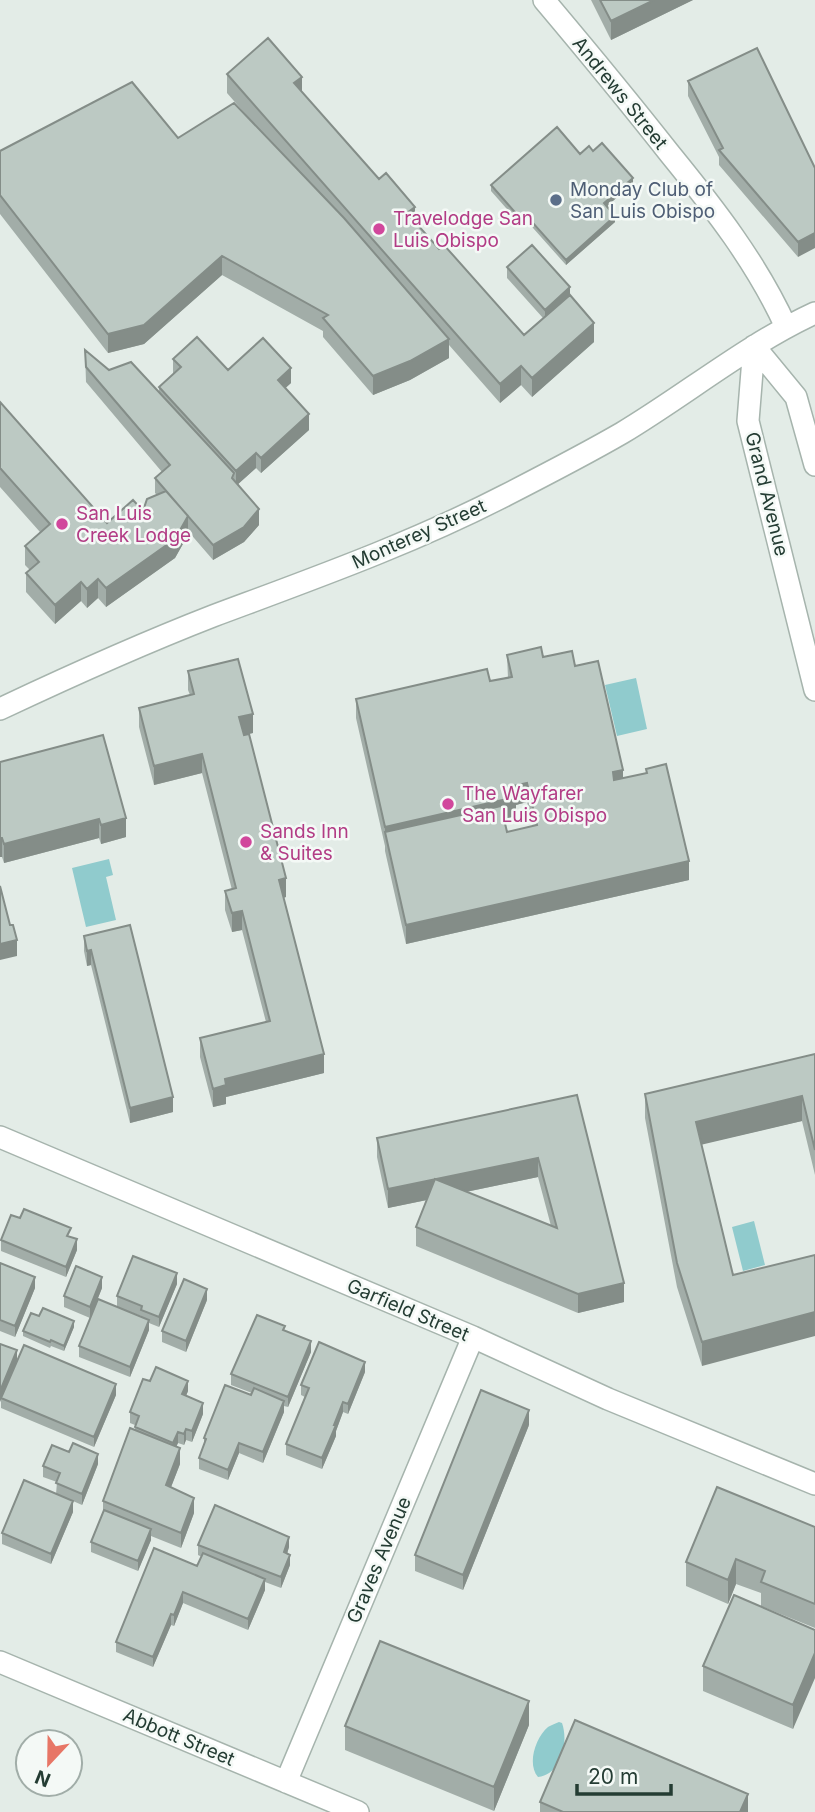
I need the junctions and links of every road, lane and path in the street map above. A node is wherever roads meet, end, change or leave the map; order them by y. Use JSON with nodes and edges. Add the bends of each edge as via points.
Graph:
{"nodes":[{"id":1,"x":544,"y":0,"type":"edge"},
{"id":2,"x":815,"y":313,"type":"edge"},
{"id":3,"x":786,"y":327,"type":"junction"},
{"id":4,"x":754,"y":346,"type":"junction"},
{"id":5,"x":815,"y":463,"type":"edge"},
{"id":6,"x":815,"y":690,"type":"edge"},
{"id":7,"x":0,"y":709,"type":"edge"},
{"id":8,"x":0,"y":1137,"type":"edge"},
{"id":9,"x":472,"y":1337,"type":"junction"},
{"id":10,"x":815,"y":1484,"type":"edge"},
{"id":11,"x":0,"y":1662,"type":"edge"},
{"id":12,"x":286,"y":1782,"type":"junction"},
{"id":13,"x":358,"y":1812,"type":"edge"}],
"edges":[{"from":1,"to":3,"type":"street","name":"Andrews Street","via":[[733,233]]},
{"from":2,"to":3,"type":"street","name":"Monterey Street"},
{"from":3,"to":4,"type":"street","name":"Monterey Street"},
{"from":4,"to":5,"type":"street","via":[[796,397]]},
{"from":4,"to":6,"type":"street","name":"Grand Avenue","via":[[748,421]]},
{"from":4,"to":7,"type":"street","name":"Monterey Street","via":[[622,433],[423,536],[213,616]]},
{"from":8,"to":9,"type":"street","name":"Garfield Street"},
{"from":9,"to":10,"type":"street","name":"Garfield Street"},
{"from":9,"to":12,"type":"street","name":"Graves Avenue"},
{"from":11,"to":12,"type":"street","name":"Abbott Street"},
{"from":12,"to":13,"type":"street","name":"Abbott Street"}]}
